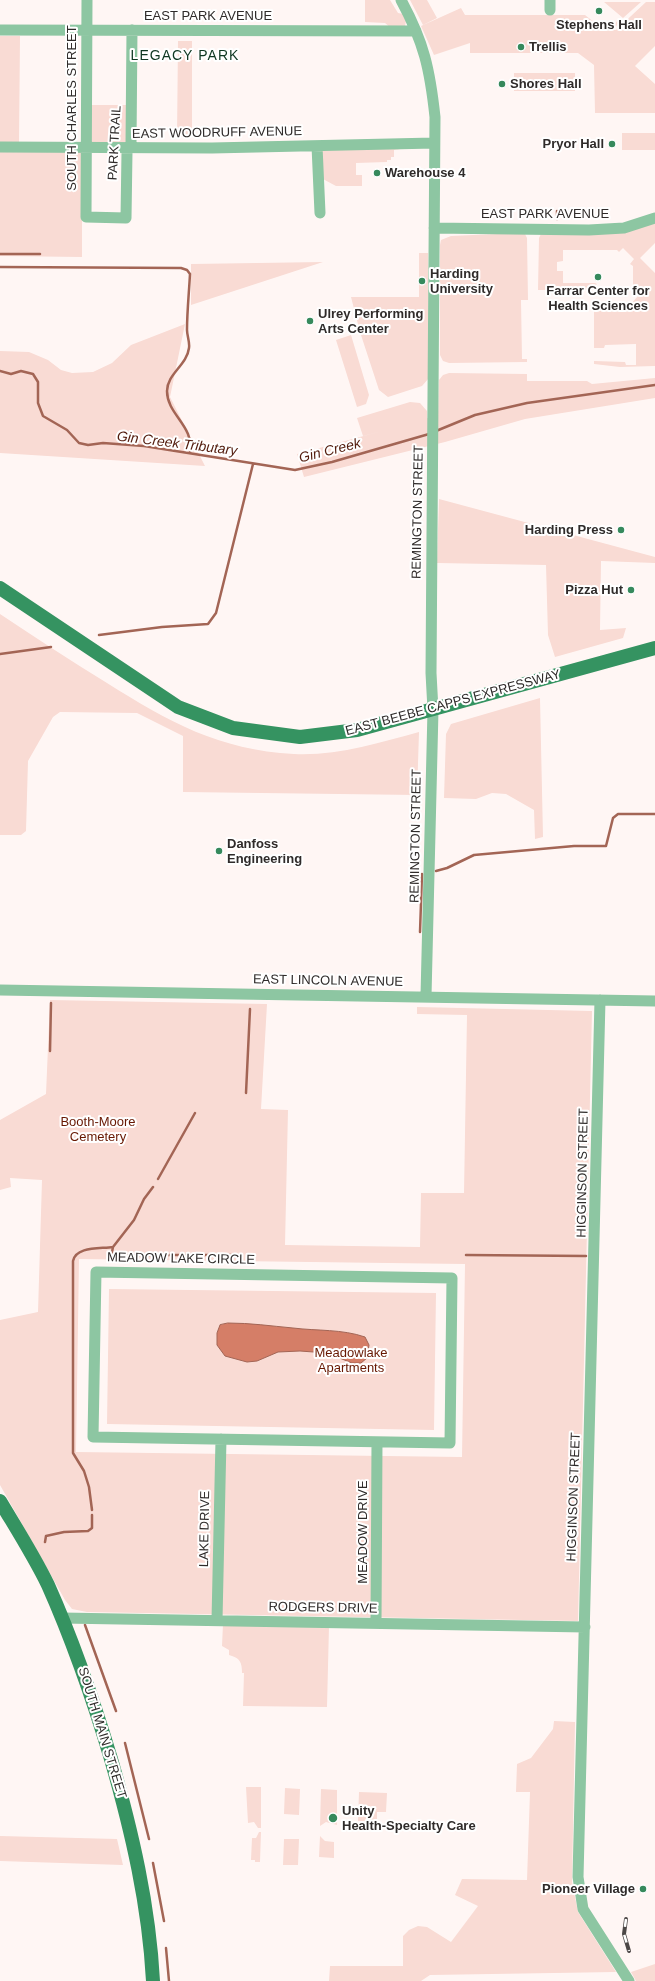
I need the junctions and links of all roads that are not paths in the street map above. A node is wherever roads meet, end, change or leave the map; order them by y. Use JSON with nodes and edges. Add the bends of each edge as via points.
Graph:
{"nodes":[{"id":1,"x":87,"y":0,"type":"edge"},
{"id":2,"x":401,"y":0,"type":"edge"},
{"id":3,"x":0,"y":30,"type":"edge"},
{"id":4,"x":87,"y":30,"type":"junction"},
{"id":5,"x":132,"y":30,"type":"junction"},
{"id":6,"x":416,"y":31,"type":"junction"},
{"id":7,"x":434,"y":143,"type":"junction"},
{"id":8,"x":317,"y":146,"type":"junction"},
{"id":9,"x":0,"y":147,"type":"edge"},
{"id":10,"x":86,"y":148,"type":"junction"},
{"id":11,"x":128,"y":148,"type":"junction"},
{"id":12,"x":320,"y":213,"type":"dead end"},
{"id":13,"x":86,"y":217,"type":"joint"},
{"id":14,"x":655,"y":218,"type":"edge"},
{"id":15,"x":434,"y":228,"type":"junction"},
{"id":16,"x":0,"y":588,"type":"edge"},
{"id":17,"x":655,"y":648,"type":"edge"},
{"id":18,"x":433,"y":710,"type":"junction"},
{"id":19,"x":0,"y":990,"type":"edge"},
{"id":20,"x":426,"y":996,"type":"junction"},
{"id":21,"x":600,"y":1000,"type":"junction"},
{"id":22,"x":655,"y":1001,"type":"edge"},
{"id":23,"x":222,"y":1439,"type":"junction"},
{"id":24,"x":377,"y":1442,"type":"junction"},
{"id":25,"x":0,"y":1501,"type":"edge"},
{"id":26,"x":62,"y":1618,"type":"junction"},
{"id":27,"x":217,"y":1620,"type":"junction"},
{"id":28,"x":376,"y":1623,"type":"junction"},
{"id":29,"x":584,"y":1627,"type":"junction"},
{"id":30,"x":153,"y":1981,"type":"edge"},
{"id":31,"x":629,"y":1981,"type":"edge"}],
"edges":[{"from":1,"to":4,"type":"street","name":"SOUTH CHARLES STREET"},
{"from":2,"to":6,"type":"street","name":"REMINGTON STREET"},
{"from":3,"to":4,"type":"street","name":"EAST PARK AVENUE"},
{"from":4,"to":5,"type":"street","name":"EAST PARK AVENUE"},
{"from":4,"to":10,"type":"street","name":"SOUTH CHARLES STREET"},
{"from":5,"to":6,"type":"street","name":"EAST PARK AVENUE"},
{"from":5,"to":11,"type":"street","name":"PARK TRAIL","via":[[131,144]]},
{"from":6,"to":7,"type":"street","name":"REMINGTON STREET","via":[[427,58],[431,80],[435,117]]},
{"from":7,"to":8,"type":"street","name":"EAST WOODRUFF AVENUE"},
{"from":7,"to":15,"type":"street","name":"REMINGTON STREET"},
{"from":8,"to":11,"type":"street","name":"EAST WOODRUFF AVENUE"},
{"from":8,"to":12,"type":"street"},
{"from":9,"to":10,"type":"street","name":"EAST WOODRUFF AVENUE"},
{"from":10,"to":11,"type":"street","name":"EAST WOODRUFF AVENUE"},
{"from":10,"to":13,"type":"street","name":"SOUTH CHARLES STREET"},
{"from":11,"to":13,"type":"street","name":"PARK TRAIL","via":[[126,218]]},
{"from":14,"to":15,"type":"street","name":"EAST PARK AVENUE","via":[[624,228],[599,230]]},
{"from":15,"to":18,"type":"street","name":"REMINGTON STREET","via":[[431,672]]},
{"from":16,"to":18,"type":"main road","name":"EAST BEEBE CAPPS EXPRESSWAY","via":[[178,707],[233,728],[300,737],[357,730]]},
{"from":17,"to":18,"type":"main road","name":"EAST BEEBE CAPPS EXPRESSWAY"},
{"from":18,"to":20,"type":"street","name":"REMINGTON STREET"},
{"from":19,"to":20,"type":"street","name":"EAST LINCOLN AVENUE"},
{"from":20,"to":21,"type":"street","name":"EAST LINCOLN AVENUE"},
{"from":21,"to":22,"type":"street","name":"EAST LINCOLN AVENUE"},
{"from":21,"to":29,"type":"street","name":"HIGGINSON STREET"},
{"from":23,"to":24,"type":"street","name":"MEADOW LAKE CIRCLE"},
{"from":23,"to":24,"type":"street","name":"MEADOW LAKE CIRCLE","via":[[93,1437],[96,1272],[452,1278],[450,1443]]},
{"from":23,"to":27,"type":"street","name":"LAKE DRIVE"},
{"from":24,"to":28,"type":"street","name":"MEADOW DRIVE"},
{"from":25,"to":26,"type":"main road","name":"SOUTH MAIN STREET","via":[[36,1563]]},
{"from":26,"to":27,"type":"street","name":"RODGERS DRIVE"},
{"from":26,"to":30,"type":"main road","name":"SOUTH MAIN STREET","via":[[83,1672],[127,1814],[145,1900]]},
{"from":27,"to":28,"type":"street","name":"RODGERS DRIVE"},
{"from":28,"to":29,"type":"street","name":"RODGERS DRIVE"},
{"from":29,"to":31,"type":"street","name":"HIGGINSON STREET","via":[[578,1877],[583,1909]]}]}
